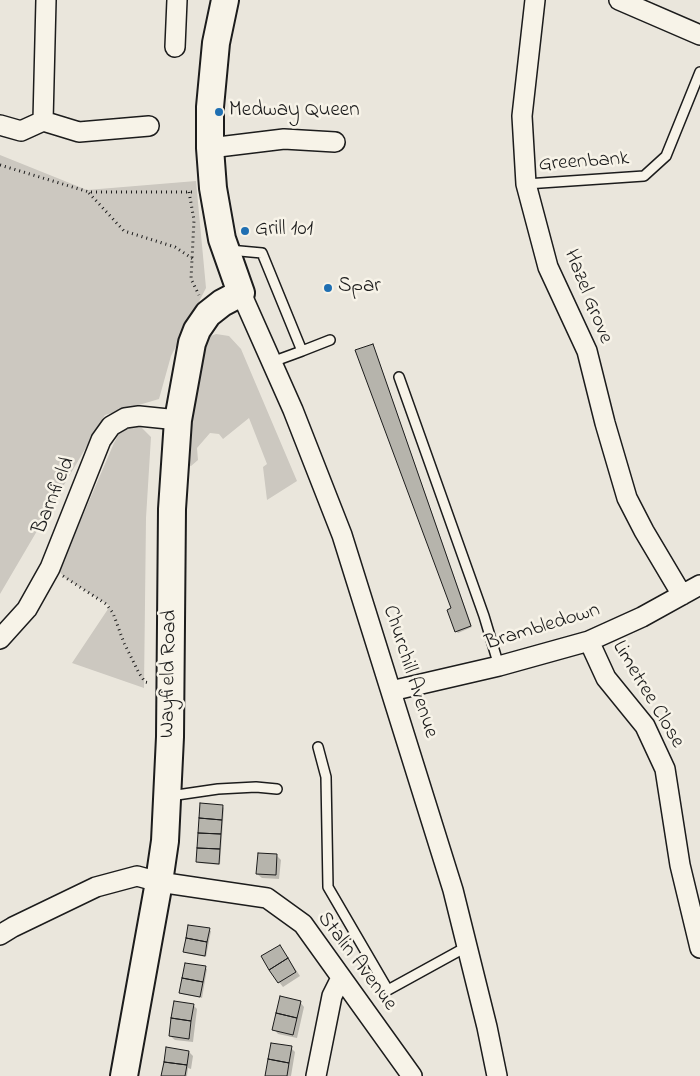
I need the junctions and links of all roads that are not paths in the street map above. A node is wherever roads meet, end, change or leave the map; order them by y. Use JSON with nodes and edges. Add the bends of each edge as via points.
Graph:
{"nodes":[{"id":1,"x":46,"y":0,"type":"edge"},
{"id":2,"x":177,"y":0,"type":"edge"},
{"id":3,"x":225,"y":0,"type":"edge"},
{"id":4,"x":535,"y":0,"type":"edge"},
{"id":5,"x":619,"y":0,"type":"edge"},
{"id":6,"x":698,"y":30,"type":"edge"},
{"id":7,"x":175,"y":47,"type":"dead end"},
{"id":8,"x":700,"y":72,"type":"edge"},
{"id":9,"x":44,"y":121,"type":"junction"},
{"id":10,"x":0,"y":125,"type":"edge"},
{"id":11,"x":149,"y":126,"type":"dead end"},
{"id":12,"x":335,"y":142,"type":"dead end"},
{"id":13,"x":210,"y":148,"type":"junction"},
{"id":14,"x":526,"y":184,"type":"junction"},
{"id":15,"x":226,"y":250,"type":"junction"},
{"id":16,"x":242,"y":292,"type":"junction"},
{"id":17,"x":330,"y":340,"type":"dead end"},
{"id":18,"x":302,"y":351,"type":"junction"},
{"id":19,"x":272,"y":362,"type":"junction"},
{"id":20,"x":399,"y":377,"type":"dead end"},
{"id":21,"x":178,"y":420,"type":"junction"},
{"id":22,"x":700,"y":584,"type":"edge"},
{"id":23,"x":682,"y":595,"type":"junction"},
{"id":24,"x":0,"y":639,"type":"edge"},
{"id":25,"x":589,"y":641,"type":"junction"},
{"id":26,"x":499,"y":666,"type":"junction"},
{"id":27,"x":391,"y":692,"type":"junction"},
{"id":28,"x":318,"y":748,"type":"dead end"},
{"id":29,"x":277,"y":789,"type":"dead end"},
{"id":30,"x":167,"y":796,"type":"junction"},
{"id":31,"x":159,"y":882,"type":"junction"},
{"id":32,"x":0,"y":935,"type":"edge"},
{"id":33,"x":468,"y":946,"type":"junction"},
{"id":34,"x":700,"y":948,"type":"edge"},
{"id":35,"x":342,"y":978,"type":"junction"},
{"id":36,"x":124,"y":1076,"type":"edge"},
{"id":37,"x":316,"y":1076,"type":"edge"},
{"id":38,"x":412,"y":1076,"type":"edge"},
{"id":39,"x":497,"y":1076,"type":"edge"}],
"edges":[{"from":1,"to":9,"type":"street"},
{"from":2,"to":7,"type":"street"},
{"from":3,"to":13,"type":"street","via":[[215,51]]},
{"from":4,"to":14,"type":"street","name":"Hazel Grove","via":[[522,116]]},
{"from":5,"to":6,"type":"street"},
{"from":8,"to":14,"type":"lane","name":"Greenbank","via":[[666,156],[644,176]]},
{"from":9,"to":10,"type":"street","via":[[21,131]]},
{"from":9,"to":11,"type":"street","via":[[79,132]]},
{"from":12,"to":13,"type":"street","via":[[284,138]]},
{"from":13,"to":15,"type":"street","via":[[201,190]]},
{"from":14,"to":23,"type":"street","name":"Hazel Grove","via":[[548,267],[586,351],[627,498]]},
{"from":15,"to":16,"type":"street"},
{"from":15,"to":18,"type":"lane","via":[[262,253]]},
{"from":16,"to":19,"type":"street","name":"Churchill Avenue"},
{"from":16,"to":21,"type":"street","name":"Wayfield Road","via":[[208,314],[197,330]]},
{"from":17,"to":18,"type":"lane"},
{"from":18,"to":19,"type":"lane"},
{"from":19,"to":27,"type":"street","name":"Churchill Avenue","via":[[342,535]]},
{"from":20,"to":26,"type":"lane"},
{"from":21,"to":24,"type":"street","name":"Barnfield","via":[[139,416],[125,418],[111,426],[101,440],[50,568],[27,609]]},
{"from":21,"to":30,"type":"street","name":"Wayfield Road","via":[[172,509]]},
{"from":22,"to":23,"type":"street","name":"Brambledown"},
{"from":23,"to":25,"type":"street","name":"Brambledown"},
{"from":25,"to":26,"type":"street","name":"Brambledown"},
{"from":25,"to":34,"type":"street","name":"Limetree Close","via":[[606,678],[645,726],[665,769],[680,864]]},
{"from":26,"to":27,"type":"street","name":"Brambledown"},
{"from":27,"to":33,"type":"street","name":"Churchill Avenue"},
{"from":28,"to":33,"type":"lane","via":[[326,776],[328,887],[388,990]]},
{"from":29,"to":30,"type":"lane","via":[[256,787]]},
{"from":30,"to":31,"type":"street","name":"Wayfield Road"},
{"from":31,"to":32,"type":"street","name":"Stalin Avenue","via":[[137,876],[96,888]]},
{"from":31,"to":35,"type":"street","name":"Stalin Avenue","via":[[267,898],[303,924]]},
{"from":31,"to":36,"type":"street","name":"Wayfield Road"},
{"from":33,"to":39,"type":"street","name":"Churchill Avenue"},
{"from":35,"to":37,"type":"street","via":[[332,996]]},
{"from":35,"to":38,"type":"street","name":"Stalin Avenue"}]}
